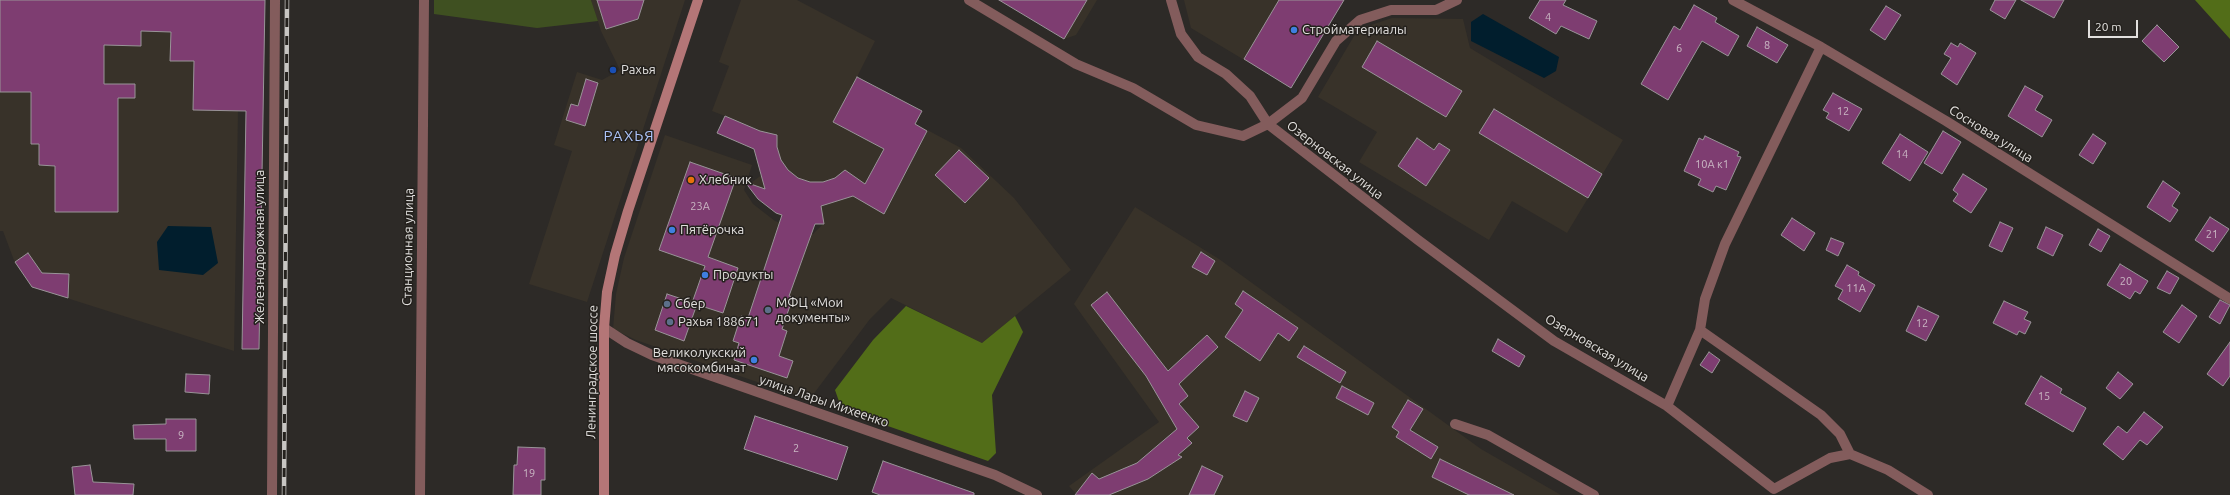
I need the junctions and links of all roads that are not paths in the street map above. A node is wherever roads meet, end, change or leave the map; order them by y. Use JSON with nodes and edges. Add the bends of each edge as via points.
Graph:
{"nodes":[{"id":1,"x":275,"y":0,"type":"edge"},
{"id":2,"x":424,"y":0,"type":"edge"},
{"id":3,"x":698,"y":0,"type":"edge"},
{"id":4,"x":969,"y":0,"type":"edge"},
{"id":5,"x":1171,"y":0,"type":"edge"},
{"id":6,"x":1457,"y":0,"type":"edge"},
{"id":7,"x":1733,"y":0,"type":"edge"},
{"id":8,"x":1821,"y":47,"type":"junction"},
{"id":9,"x":1268,"y":124,"type":"junction"},
{"id":10,"x":2230,"y":299,"type":"edge"},
{"id":11,"x":604,"y":328,"type":"junction"},
{"id":12,"x":1700,"y":330,"type":"junction"},
{"id":13,"x":1667,"y":406,"type":"junction"},
{"id":14,"x":1455,"y":424,"type":"dead end"},
{"id":15,"x":1850,"y":454,"type":"junction"},
{"id":16,"x":1772,"y":492,"type":"edge"},
{"id":17,"x":272,"y":495,"type":"edge"},
{"id":18,"x":420,"y":495,"type":"edge"},
{"id":19,"x":604,"y":495,"type":"edge"},
{"id":20,"x":1037,"y":495,"type":"edge"},
{"id":21,"x":1594,"y":495,"type":"edge"},
{"id":22,"x":1928,"y":495,"type":"edge"}],
"edges":[{"from":1,"to":17,"type":"street","name":"Железнодорожная улица"},
{"from":2,"to":18,"type":"street","name":"Станционная улица"},
{"from":3,"to":11,"type":"street","name":"Ленинградское шоссе","via":[[615,255],[607,292]]},
{"from":4,"to":9,"type":"street","name":"Озерновская улица","via":[[1076,64],[1133,88],[1196,125],[1243,136]]},
{"from":5,"to":9,"type":"street","name":"Озерновская улица","via":[[1181,34],[1198,57],[1226,74],[1250,96]]},
{"from":6,"to":9,"type":"street","via":[[1436,10],[1391,10],[1360,20],[1336,41],[1302,98]]},
{"from":7,"to":8,"type":"street","name":"Сосновая улица"},
{"from":8,"to":10,"type":"street","name":"Сосновая улица","via":[[1946,121]]},
{"from":8,"to":12,"type":"street","via":[[1725,244],[1705,299]]},
{"from":9,"to":13,"type":"street","name":"Озерновская улица","via":[[1554,341]]},
{"from":11,"to":19,"type":"street","name":"Ленинградское шоссе"},
{"from":11,"to":20,"type":"street","name":"улица Лары Михеенко","via":[[626,343],[652,355],[995,475]]},
{"from":12,"to":13,"type":"street"},
{"from":12,"to":15,"type":"street","via":[[1821,415],[1840,434]]},
{"from":13,"to":16,"type":"street","name":"Озерновская улица"},
{"from":14,"to":21,"type":"street","via":[[1488,435]]},
{"from":15,"to":16,"type":"street","name":"Озерновская улица","via":[[1830,458]]},
{"from":15,"to":22,"type":"street","via":[[1888,470]]}]}
